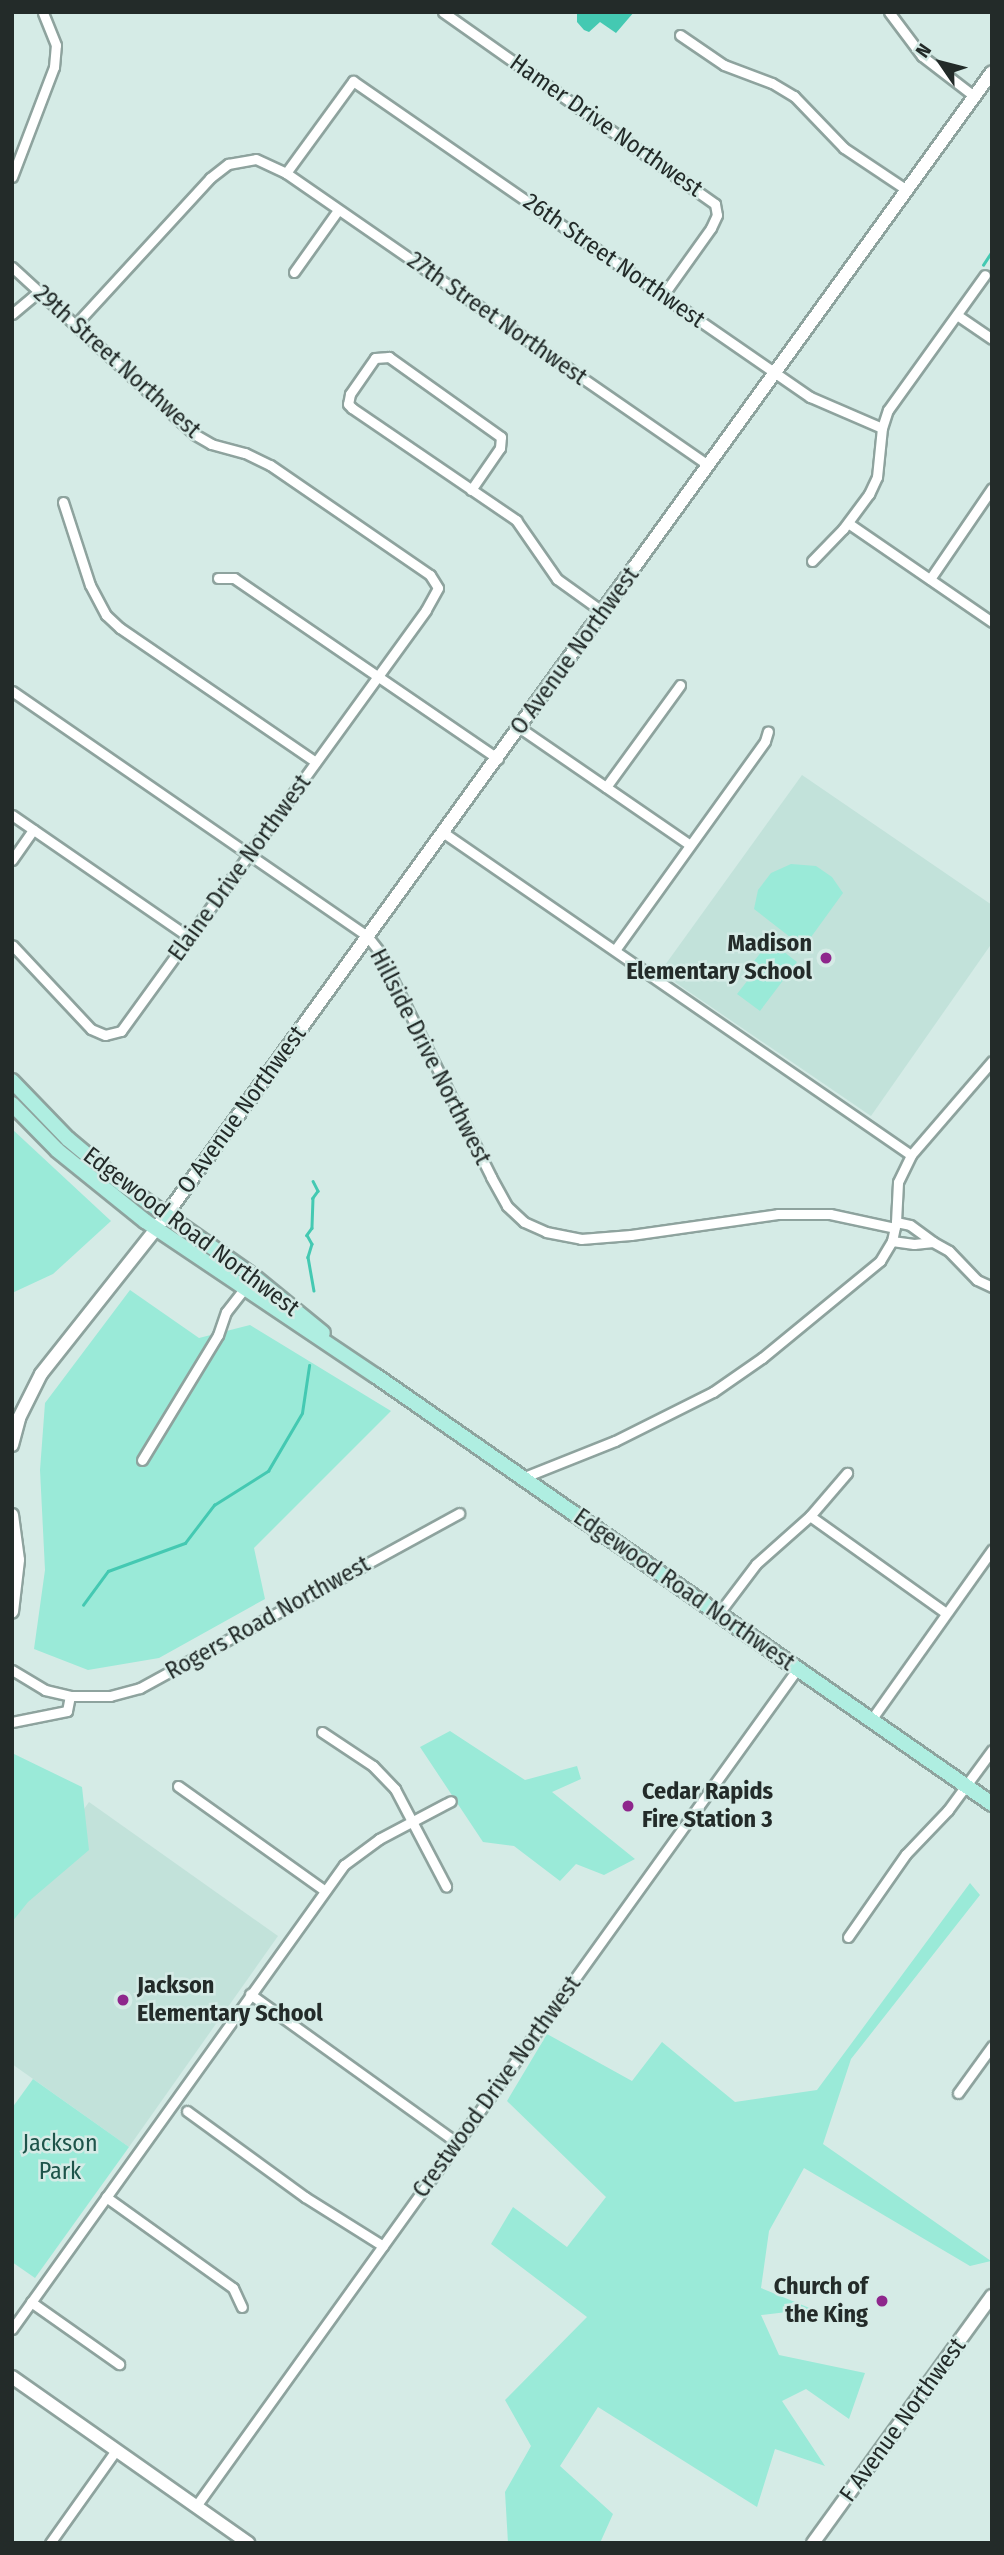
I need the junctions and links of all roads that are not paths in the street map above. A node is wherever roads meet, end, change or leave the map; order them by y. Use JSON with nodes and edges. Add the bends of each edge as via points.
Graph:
{"nodes":[{"id":1,"x":43,"y":12,"type":"edge"},
{"id":2,"x":443,"y":12,"type":"edge"},
{"id":3,"x":889,"y":12,"type":"edge"},
{"id":4,"x":680,"y":35,"type":"dead end"},
{"id":5,"x":992,"y":72,"type":"edge"},
{"id":6,"x":974,"y":96,"type":"junction"},
{"id":7,"x":286,"y":173,"type":"junction"},
{"id":8,"x":12,"y":177,"type":"edge"},
{"id":9,"x":906,"y":190,"type":"junction"},
{"id":10,"x":338,"y":210,"type":"junction"},
{"id":11,"x":12,"y":267,"type":"edge"},
{"id":12,"x":294,"y":272,"type":"dead end"},
{"id":13,"x":985,"y":275,"type":"dead end"},
{"id":14,"x":39,"y":291,"type":"junction"},
{"id":15,"x":664,"y":295,"type":"junction"},
{"id":16,"x":12,"y":314,"type":"edge"},
{"id":17,"x":957,"y":315,"type":"junction"},
{"id":18,"x":75,"y":325,"type":"junction"},
{"id":19,"x":992,"y":339,"type":"edge"},
{"id":20,"x":775,"y":373,"type":"junction"},
{"id":21,"x":882,"y":428,"type":"junction"},
{"id":22,"x":708,"y":465,"type":"junction"},
{"id":23,"x":992,"y":488,"type":"edge"},
{"id":24,"x":471,"y":490,"type":"junction"},
{"id":25,"x":63,"y":502,"type":"dead end"},
{"id":26,"x":848,"y":523,"type":"junction"},
{"id":27,"x":812,"y":561,"type":"dead end"},
{"id":28,"x":218,"y":579,"type":"dead end"},
{"id":29,"x":930,"y":579,"type":"junction"},
{"id":30,"x":438,"y":583,"type":"joint"},
{"id":31,"x":603,"y":612,"type":"junction"},
{"id":32,"x":992,"y":622,"type":"edge"},
{"id":33,"x":378,"y":676,"type":"junction"},
{"id":34,"x":680,"y":685,"type":"dead end"},
{"id":35,"x":12,"y":691,"type":"edge"},
{"id":36,"x":520,"y":728,"type":"junction"},
{"id":37,"x":768,"y":732,"type":"dead end"},
{"id":38,"x":498,"y":758,"type":"junction"},
{"id":39,"x":316,"y":762,"type":"junction"},
{"id":40,"x":606,"y":788,"type":"junction"},
{"id":41,"x":12,"y":815,"type":"edge"},
{"id":42,"x":33,"y":830,"type":"junction"},
{"id":43,"x":444,"y":832,"type":"junction"},
{"id":44,"x":690,"y":845,"type":"junction"},
{"id":45,"x":250,"y":855,"type":"junction"},
{"id":46,"x":12,"y":860,"type":"edge"},
{"id":47,"x":368,"y":937,"type":"junction"},
{"id":48,"x":190,"y":938,"type":"junction"},
{"id":49,"x":12,"y":945,"type":"edge"},
{"id":50,"x":615,"y":950,"type":"junction"},
{"id":51,"x":992,"y":1061,"type":"edge"},
{"id":52,"x":12,"y":1082,"type":"edge"},
{"id":53,"x":12,"y":1104,"type":"edge"},
{"id":54,"x":911,"y":1155,"type":"junction"},
{"id":55,"x":165,"y":1216,"type":"junction"},
{"id":56,"x":896,"y":1225,"type":"junction"},
{"id":57,"x":156,"y":1229,"type":"junction"},
{"id":58,"x":892,"y":1241,"type":"junction"},
{"id":59,"x":933,"y":1242,"type":"junction"},
{"id":60,"x":253,"y":1276,"type":"junction"},
{"id":61,"x":992,"y":1287,"type":"edge"},
{"id":62,"x":244,"y":1289,"type":"junction"},
{"id":63,"x":376,"y":1376,"type":"junction"},
{"id":64,"x":12,"y":1445,"type":"edge"},
{"id":65,"x":142,"y":1460,"type":"dead end"},
{"id":66,"x":847,"y":1473,"type":"dead end"},
{"id":67,"x":522,"y":1478,"type":"junction"},
{"id":68,"x":459,"y":1513,"type":"dead end"},
{"id":69,"x":12,"y":1515,"type":"edge"},
{"id":70,"x":810,"y":1517,"type":"junction"},
{"id":71,"x":992,"y":1550,"type":"edge"},
{"id":72,"x":12,"y":1612,"type":"edge"},
{"id":73,"x":719,"y":1613,"type":"junction"},
{"id":74,"x":946,"y":1614,"type":"junction"},
{"id":75,"x":798,"y":1668,"type":"junction"},
{"id":76,"x":12,"y":1670,"type":"edge"},
{"id":77,"x":70,"y":1696,"type":"junction"},
{"id":78,"x":871,"y":1720,"type":"junction"},
{"id":79,"x":12,"y":1723,"type":"edge"},
{"id":80,"x":322,"y":1732,"type":"dead end"},
{"id":81,"x":992,"y":1751,"type":"edge"},
{"id":82,"x":178,"y":1786,"type":"dead end"},
{"id":83,"x":966,"y":1786,"type":"junction"},
{"id":84,"x":451,"y":1801,"type":"dead end"},
{"id":85,"x":992,"y":1804,"type":"edge"},
{"id":86,"x":414,"y":1821,"type":"junction"},
{"id":87,"x":446,"y":1886,"type":"dead end"},
{"id":88,"x":324,"y":1889,"type":"junction"},
{"id":89,"x":848,"y":1937,"type":"dead end"},
{"id":90,"x":250,"y":1994,"type":"junction"},
{"id":91,"x":992,"y":2046,"type":"edge"},
{"id":92,"x":958,"y":2094,"type":"dead end"},
{"id":93,"x":187,"y":2111,"type":"dead end"},
{"id":94,"x":457,"y":2143,"type":"junction"},
{"id":95,"x":106,"y":2197,"type":"junction"},
{"id":96,"x":383,"y":2246,"type":"junction"},
{"id":97,"x":992,"y":2296,"type":"edge"},
{"id":98,"x":31,"y":2302,"type":"junction"},
{"id":99,"x":242,"y":2307,"type":"dead end"},
{"id":100,"x":12,"y":2329,"type":"edge"},
{"id":101,"x":119,"y":2364,"type":"dead end"},
{"id":102,"x":12,"y":2377,"type":"edge"},
{"id":103,"x":117,"y":2450,"type":"junction"},
{"id":104,"x":196,"y":2506,"type":"junction"},
{"id":105,"x":50,"y":2543,"type":"edge"},
{"id":106,"x":248,"y":2543,"type":"edge"},
{"id":107,"x":813,"y":2543,"type":"edge"}],
"edges":[{"from":1,"to":8,"type":"street","via":[[56,45],[54,67]]},
{"from":2,"to":15,"type":"street","name":"Hamer Drive Northwest","via":[[715,204],[718,215],[711,228]]},
{"from":3,"to":6,"type":"street","via":[[922,57]]},
{"from":4,"to":9,"type":"street","via":[[724,65],[794,96],[844,148]]},
{"from":5,"to":6,"type":"street","name":"O Avenue Northwest"},
{"from":6,"to":9,"type":"street","name":"O Avenue Northwest"},
{"from":7,"to":10,"type":"street","name":"27th Street Northwest"},
{"from":7,"to":15,"type":"street","name":"26th Street Northwest","via":[[353,81]]},
{"from":7,"to":18,"type":"street","name":"27th Street Northwest","via":[[247,158],[228,163]]},
{"from":9,"to":20,"type":"street","name":"O Avenue Northwest"},
{"from":10,"to":12,"type":"street"},
{"from":10,"to":22,"type":"street","name":"27th Street Northwest"},
{"from":11,"to":14,"type":"street","name":"29th Street Northwest"},
{"from":13,"to":17,"type":"street"},
{"from":14,"to":16,"type":"street"},
{"from":14,"to":18,"type":"street","name":"29th Street Northwest"},
{"from":15,"to":20,"type":"street","name":"26th Street Northwest"},
{"from":17,"to":19,"type":"street"},
{"from":17,"to":21,"type":"street","via":[[888,410]]},
{"from":18,"to":30,"type":"street","name":"29th Street Northwest","via":[[194,434],[264,462]]},
{"from":20,"to":21,"type":"street","name":"26th Street Northwest","via":[[810,397]]},
{"from":20,"to":22,"type":"street","name":"O Avenue Northwest"},
{"from":21,"to":26,"type":"street","via":[[877,477]]},
{"from":22,"to":31,"type":"street","name":"O Avenue Northwest"},
{"from":23,"to":29,"type":"street"},
{"from":24,"to":24,"type":"street","via":[[348,404],[375,358],[389,357],[498,433],[500,448]]},
{"from":24,"to":31,"type":"street","via":[[516,520],[557,579]]},
{"from":25,"to":39,"type":"street","via":[[90,585],[106,615]]},
{"from":26,"to":27,"type":"street"},
{"from":26,"to":29,"type":"street"},
{"from":28,"to":33,"type":"street","via":[[234,579]]},
{"from":29,"to":32,"type":"street"},
{"from":30,"to":33,"type":"street","name":"Elaine Drive Northwest","via":[[438,593]]},
{"from":31,"to":36,"type":"street","name":"O Avenue Northwest"},
{"from":33,"to":38,"type":"street"},
{"from":33,"to":39,"type":"street","name":"Elaine Drive Northwest"},
{"from":34,"to":40,"type":"street"},
{"from":35,"to":45,"type":"street","name":"Hillside Drive Northwest"},
{"from":36,"to":38,"type":"street","name":"O Avenue Northwest"},
{"from":36,"to":40,"type":"street"},
{"from":37,"to":44,"type":"street"},
{"from":38,"to":43,"type":"street","name":"O Avenue Northwest"},
{"from":39,"to":45,"type":"street","name":"Elaine Drive Northwest"},
{"from":40,"to":44,"type":"street"},
{"from":41,"to":42,"type":"street"},
{"from":42,"to":46,"type":"street"},
{"from":42,"to":48,"type":"street"},
{"from":43,"to":47,"type":"street","name":"O Avenue Northwest"},
{"from":43,"to":50,"type":"street"},
{"from":44,"to":50,"type":"street"},
{"from":45,"to":47,"type":"street","name":"Hillside Drive Northwest"},
{"from":45,"to":48,"type":"street","name":"Elaine Drive Northwest"},
{"from":47,"to":55,"type":"street","name":"O Avenue Northwest"},
{"from":47,"to":56,"type":"street","name":"Hillside Drive Northwest","via":[[491,1177],[507,1206],[524,1222],[545,1233],[581,1239],[778,1214],[830,1214]]},
{"from":48,"to":49,"type":"street","name":"Elaine Drive Northwest","via":[[127,1025],[105,1035],[85,1023]]},
{"from":50,"to":54,"type":"street"},
{"from":51,"to":54,"type":"street"},
{"from":52,"to":55,"type":"main road","name":"Edgewood Road Northwest","via":[[68,1139]]},
{"from":53,"to":57,"type":"main road","name":"Edgewood Road Northwest","via":[[67,1159]]},
{"from":54,"to":56,"type":"street","via":[[898,1182]]},
{"from":55,"to":57,"type":"street","name":"O Avenue Northwest"},
{"from":55,"to":60,"type":"main road","name":"Edgewood Road Northwest"},
{"from":56,"to":58,"type":"street"},
{"from":56,"to":59,"type":"street","name":"Hillside Drive Northwest","via":[[910,1226]]},
{"from":57,"to":62,"type":"main road","name":"Edgewood Road Northwest"},
{"from":57,"to":64,"type":"street","via":[[41,1374],[24,1406]]},
{"from":58,"to":59,"type":"street"},
{"from":58,"to":67,"type":"street","via":[[880,1261],[713,1392],[615,1441]]},
{"from":59,"to":61,"type":"street","name":"Hillside Drive Northwest","via":[[949,1251],[977,1280]]},
{"from":60,"to":62,"type":"street"},
{"from":60,"to":63,"type":"main road","name":"Edgewood Road Northwest"},
{"from":62,"to":63,"type":"main road","name":"Edgewood Road Northwest"},
{"from":62,"to":65,"type":"street","via":[[226,1312],[218,1335]]},
{"from":63,"to":67,"type":"main road","name":"Edgewood Road Northwest"},
{"from":66,"to":70,"type":"street"},
{"from":67,"to":73,"type":"main road","name":"Edgewood Road Northwest"},
{"from":68,"to":77,"type":"street","name":"Rogers Road Northwest","via":[[140,1688],[110,1696]]},
{"from":69,"to":72,"type":"street","via":[[18,1560]]},
{"from":70,"to":73,"type":"street","via":[[756,1563]]},
{"from":70,"to":74,"type":"street"},
{"from":71,"to":74,"type":"street"},
{"from":73,"to":75,"type":"main road","name":"Edgewood Road Northwest"},
{"from":74,"to":78,"type":"street"},
{"from":75,"to":78,"type":"main road","name":"Edgewood Road Northwest"},
{"from":75,"to":94,"type":"street","name":"Crestwood Drive Northwest"},
{"from":76,"to":77,"type":"street","name":"Rogers Road Northwest","via":[[45,1690]]},
{"from":77,"to":79,"type":"street","via":[[67,1711]]},
{"from":78,"to":83,"type":"main road","name":"Edgewood Road Northwest"},
{"from":80,"to":86,"type":"street","via":[[385,1777]]},
{"from":81,"to":83,"type":"street"},
{"from":82,"to":88,"type":"street"},
{"from":83,"to":85,"type":"main road","name":"Edgewood Road Northwest"},
{"from":83,"to":89,"type":"street","via":[[906,1854]]},
{"from":84,"to":86,"type":"street"},
{"from":86,"to":87,"type":"street"},
{"from":86,"to":88,"type":"street","via":[[360,1850]]},
{"from":88,"to":90,"type":"street"},
{"from":90,"to":94,"type":"street"},
{"from":90,"to":95,"type":"street"},
{"from":91,"to":92,"type":"street"},
{"from":93,"to":96,"type":"street","via":[[304,2197]]},
{"from":94,"to":96,"type":"street","name":"Crestwood Drive Northwest"},
{"from":95,"to":98,"type":"street"},
{"from":95,"to":99,"type":"street","via":[[233,2288]]},
{"from":96,"to":104,"type":"street","name":"Crestwood Drive Northwest"},
{"from":97,"to":107,"type":"street","name":"F Avenue Northwest"},
{"from":98,"to":100,"type":"street"},
{"from":98,"to":101,"type":"street"},
{"from":102,"to":103,"type":"street"},
{"from":103,"to":104,"type":"street"},
{"from":103,"to":105,"type":"street"},
{"from":104,"to":106,"type":"street"}]}
